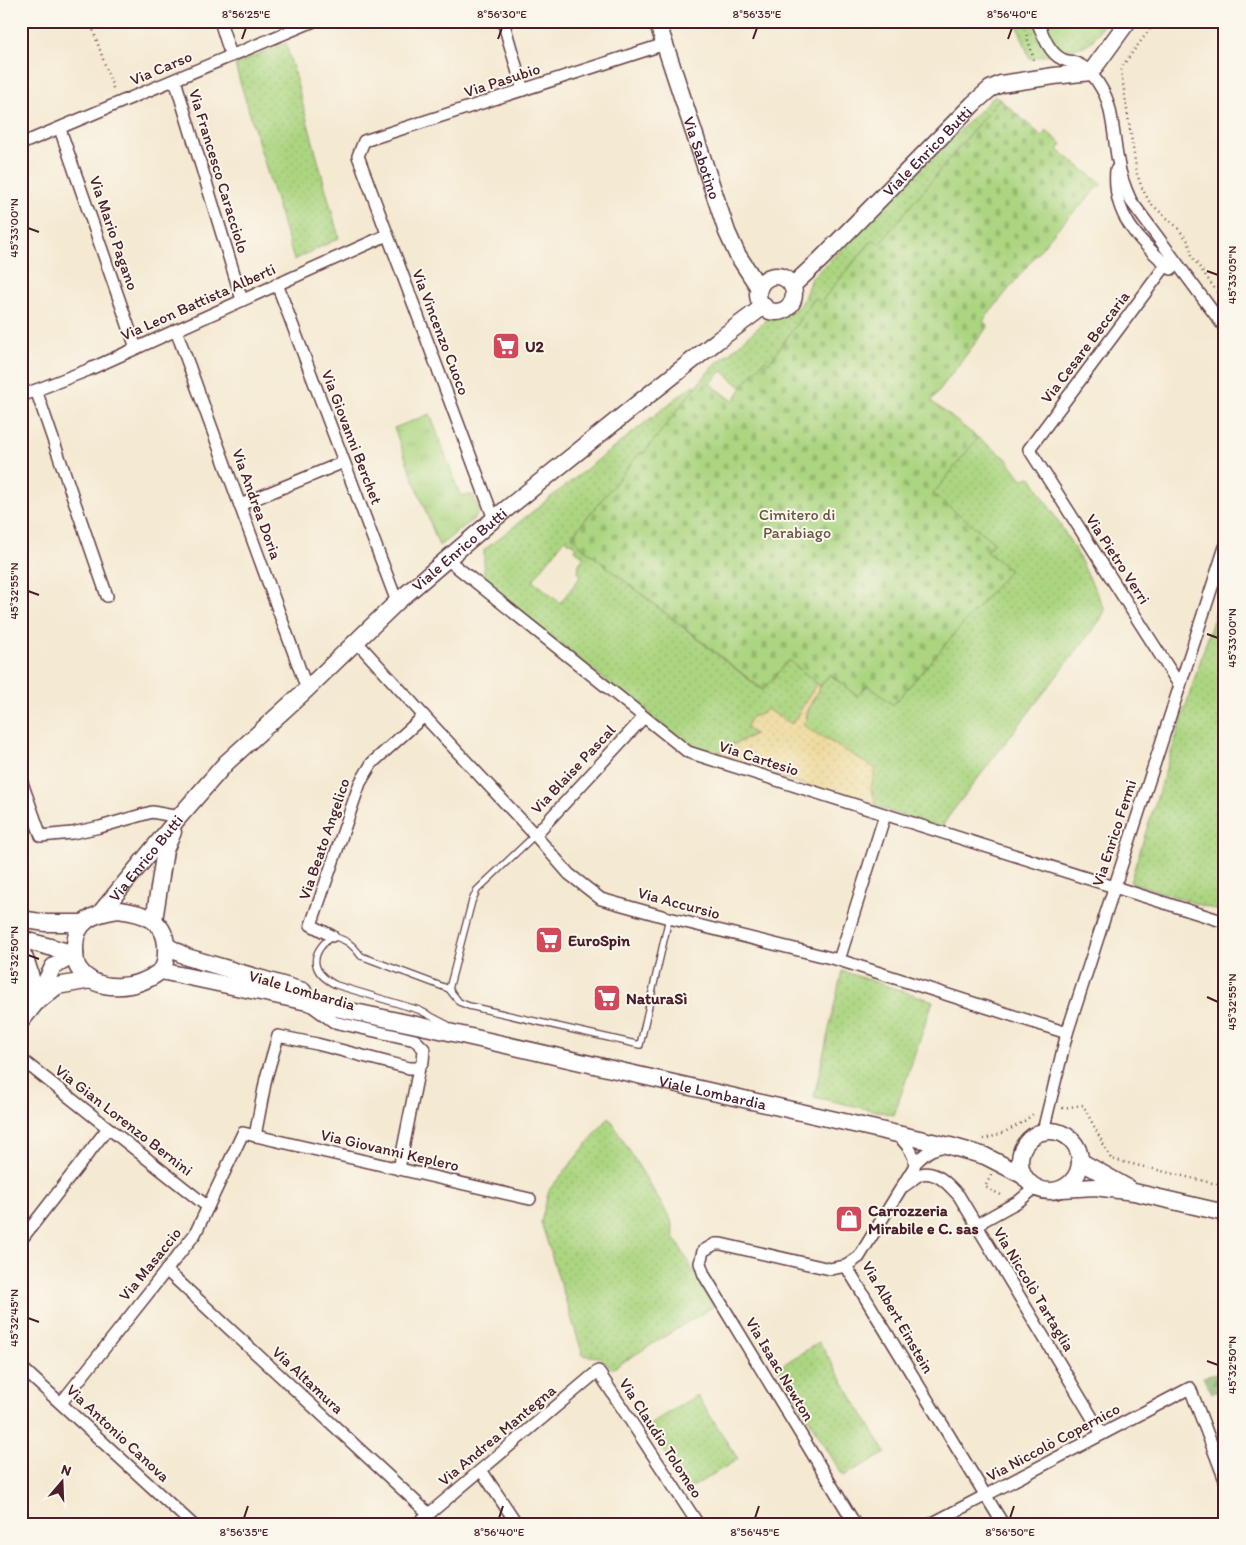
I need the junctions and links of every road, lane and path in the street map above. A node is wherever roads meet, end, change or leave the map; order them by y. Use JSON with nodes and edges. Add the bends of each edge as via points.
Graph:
{"nodes":[{"id":1,"x":90,"y":21,"type":"edge"},
{"id":2,"x":220,"y":21,"type":"edge"},
{"id":3,"x":314,"y":21,"type":"edge"},
{"id":4,"x":503,"y":21,"type":"edge"},
{"id":5,"x":657,"y":21,"type":"edge"},
{"id":6,"x":1023,"y":21,"type":"edge"},
{"id":7,"x":1037,"y":21,"type":"edge"},
{"id":8,"x":1128,"y":21,"type":"edge"},
{"id":9,"x":1156,"y":21,"type":"edge"},
{"id":10,"x":665,"y":44,"type":"junction"},
{"id":11,"x":231,"y":56,"type":"junction"},
{"id":12,"x":1035,"y":64,"type":"dead end"},
{"id":13,"x":1091,"y":72,"type":"junction"},
{"id":14,"x":174,"y":80,"type":"junction"},
{"id":15,"x":523,"y":90,"type":"junction"},
{"id":16,"x":119,"y":104,"type":"junction"},
{"id":17,"x":60,"y":129,"type":"junction"},
{"id":18,"x":21,"y":144,"type":"edge"},
{"id":19,"x":358,"y":156,"type":"joint"},
{"id":20,"x":1117,"y":161,"type":"junction"},
{"id":21,"x":387,"y":235,"type":"junction"},
{"id":22,"x":1169,"y":260,"type":"junction"},
{"id":23,"x":277,"y":284,"type":"junction"},
{"id":24,"x":792,"y":286,"type":"junction"},
{"id":25,"x":759,"y":288,"type":"junction"},
{"id":26,"x":242,"y":300,"type":"junction"},
{"id":27,"x":1225,"y":303,"type":"edge"},
{"id":28,"x":764,"y":306,"type":"junction"},
{"id":29,"x":1225,"y":328,"type":"edge"},
{"id":30,"x":176,"y":330,"type":"junction"},
{"id":31,"x":136,"y":348,"type":"junction"},
{"id":32,"x":36,"y":390,"type":"junction"},
{"id":33,"x":21,"y":396,"type":"edge"},
{"id":34,"x":1029,"y":449,"type":"joint"},
{"id":35,"x":344,"y":462,"type":"junction"},
{"id":36,"x":240,"y":505,"type":"junction"},
{"id":37,"x":494,"y":519,"type":"junction"},
{"id":38,"x":1225,"y":547,"type":"edge"},
{"id":39,"x":448,"y":560,"type":"junction"},
{"id":40,"x":108,"y":596,"type":"dead end"},
{"id":41,"x":397,"y":602,"type":"junction"},
{"id":42,"x":356,"y":641,"type":"junction"},
{"id":43,"x":1180,"y":686,"type":"junction"},
{"id":44,"x":307,"y":688,"type":"junction"},
{"id":45,"x":424,"y":716,"type":"junction"},
{"id":46,"x":644,"y":717,"type":"junction"},
{"id":47,"x":21,"y":780,"type":"edge"},
{"id":48,"x":885,"y":815,"type":"junction"},
{"id":49,"x":179,"y":817,"type":"junction"},
{"id":50,"x":535,"y":835,"type":"junction"},
{"id":51,"x":1113,"y":887,"type":"junction"},
{"id":52,"x":101,"y":912,"type":"junction"},
{"id":53,"x":669,"y":918,"type":"junction"},
{"id":54,"x":21,"y":919,"type":"edge"},
{"id":55,"x":154,"y":920,"type":"junction"},
{"id":56,"x":1225,"y":922,"type":"edge"},
{"id":57,"x":82,"y":923,"type":"junction"},
{"id":58,"x":332,"y":936,"type":"junction"},
{"id":59,"x":21,"y":939,"type":"edge"},
{"id":60,"x":167,"y":946,"type":"junction"},
{"id":61,"x":21,"y":950,"type":"edge"},
{"id":62,"x":75,"y":954,"type":"junction"},
{"id":63,"x":839,"y":960,"type":"junction"},
{"id":64,"x":161,"y":971,"type":"junction"},
{"id":65,"x":91,"y":980,"type":"junction"},
{"id":66,"x":449,"y":989,"type":"junction"},
{"id":67,"x":307,"y":1002,"type":"junction"},
{"id":68,"x":34,"y":1005,"type":"junction"},
{"id":69,"x":21,"y":1021,"type":"edge"},
{"id":70,"x":440,"y":1030,"type":"junction"},
{"id":71,"x":1067,"y":1033,"type":"junction"},
{"id":72,"x":471,"y":1038,"type":"junction"},
{"id":73,"x":21,"y":1059,"type":"edge"},
{"id":74,"x":419,"y":1068,"type":"junction"},
{"id":75,"x":1048,"y":1109,"type":"junction"},
{"id":76,"x":108,"y":1128,"type":"junction"},
{"id":77,"x":1043,"y":1131,"type":"junction"},
{"id":78,"x":243,"y":1133,"type":"joint"},
{"id":79,"x":897,"y":1134,"type":"junction"},
{"id":80,"x":255,"y":1136,"type":"junction"},
{"id":81,"x":950,"y":1146,"type":"junction"},
{"id":82,"x":1022,"y":1149,"type":"junction"},
{"id":83,"x":985,"y":1156,"type":"junction"},
{"id":84,"x":1080,"y":1161,"type":"junction"},
{"id":85,"x":915,"y":1163,"type":"junction"},
{"id":86,"x":399,"y":1169,"type":"junction"},
{"id":87,"x":1024,"y":1176,"type":"junction"},
{"id":88,"x":1225,"y":1186,"type":"edge"},
{"id":89,"x":1036,"y":1187,"type":"junction"},
{"id":90,"x":901,"y":1189,"type":"junction"},
{"id":91,"x":1062,"y":1189,"type":"junction"},
{"id":92,"x":1134,"y":1192,"type":"junction"},
{"id":93,"x":530,"y":1199,"type":"dead end"},
{"id":94,"x":208,"y":1207,"type":"junction"},
{"id":95,"x":1225,"y":1213,"type":"edge"},
{"id":96,"x":978,"y":1228,"type":"junction"},
{"id":97,"x":21,"y":1240,"type":"edge"},
{"id":98,"x":846,"y":1266,"type":"junction"},
{"id":99,"x":166,"y":1270,"type":"junction"},
{"id":100,"x":22,"y":1368,"type":"edge"},
{"id":101,"x":598,"y":1371,"type":"joint"},
{"id":102,"x":61,"y":1403,"type":"junction"},
{"id":103,"x":1102,"y":1434,"type":"junction"},
{"id":104,"x":481,"y":1470,"type":"junction"},
{"id":105,"x":1225,"y":1480,"type":"edge"},
{"id":106,"x":986,"y":1495,"type":"junction"},
{"id":107,"x":429,"y":1514,"type":"junction"},
{"id":108,"x":192,"y":1524,"type":"edge"},
{"id":109,"x":417,"y":1524,"type":"edge"},
{"id":110,"x":517,"y":1524,"type":"edge"},
{"id":111,"x":698,"y":1524,"type":"edge"},
{"id":112,"x":855,"y":1524,"type":"edge"},
{"id":113,"x":931,"y":1524,"type":"edge"},
{"id":114,"x":1003,"y":1524,"type":"edge"}],
"edges":[{"from":1,"to":16,"type":"path"},
{"from":2,"to":11,"type":"street"},
{"from":3,"to":11,"type":"street","name":"Via Carso"},
{"from":4,"to":15,"type":"street"},
{"from":5,"to":10,"type":"street","name":"Via Sabotino"},
{"from":6,"to":12,"type":"path"},
{"from":7,"to":13,"type":"street","via":[[1053,52]]},
{"from":8,"to":13,"type":"street"},
{"from":9,"to":27,"type":"path","via":[[1121,71],[1137,174],[1150,203],[1188,241],[1193,258]]},
{"from":10,"to":15,"type":"street","name":"Via Pasubio"},
{"from":10,"to":25,"type":"street","name":"Via Sabotino","via":[[727,232]]},
{"from":11,"to":14,"type":"street","name":"Via Carso"},
{"from":13,"to":20,"type":"street","via":[[1106,96]]},
{"from":13,"to":24,"type":"street","name":"Viale Enrico Butti","via":[[1001,84],[990,89]]},
{"from":14,"to":16,"type":"street","name":"Via Carso"},
{"from":14,"to":26,"type":"street","name":"Via Francesco Caracciolo"},
{"from":15,"to":19,"type":"street","name":"Via Pasubio","via":[[364,141]]},
{"from":16,"to":17,"type":"street","name":"Via Carso"},
{"from":17,"to":18,"type":"street","name":"Via Carso"},
{"from":17,"to":31,"type":"street","name":"Via Mario Pagano"},
{"from":19,"to":21,"type":"street","name":"Via Vincenzo Cuoco"},
{"from":20,"to":22,"type":"street","via":[[1131,201]]},
{"from":20,"to":22,"type":"street","via":[[1115,188],[1126,221],[1138,238]]},
{"from":21,"to":23,"type":"street","name":"Via Leon Battista Alberti"},
{"from":21,"to":37,"type":"street","name":"Via Vincenzo Cuoco"},
{"from":22,"to":29,"type":"street","via":[[1198,291]]},
{"from":22,"to":34,"type":"street","name":"Via Cesare Beccaria"},
{"from":23,"to":26,"type":"street","name":"Via Leon Battista Alberti"},
{"from":23,"to":35,"type":"street","name":"Via Giovanni Berchet"},
{"from":24,"to":25,"type":"street","via":[[776,276],[763,281]]},
{"from":24,"to":28,"type":"street","via":[[793,300],[789,306],[776,312]]},
{"from":25,"to":28,"type":"street","via":[[760,302]]},
{"from":26,"to":30,"type":"street","name":"Via Leon Battista Alberti"},
{"from":28,"to":37,"type":"street","name":"Viale Enrico Butti"},
{"from":30,"to":31,"type":"street","name":"Via Leon Battista Alberti"},
{"from":30,"to":36,"type":"street","name":"Via Andrea Doria"},
{"from":31,"to":32,"type":"street","name":"Via Leon Battista Alberti"},
{"from":32,"to":33,"type":"street","name":"Via Leon Battista Alberti"},
{"from":32,"to":40,"type":"street"},
{"from":34,"to":43,"type":"street","name":"Via Pietro Verri"},
{"from":35,"to":36,"type":"street"},
{"from":35,"to":41,"type":"street","name":"Via Giovanni Berchet"},
{"from":36,"to":44,"type":"street","name":"Via Andrea Doria"},
{"from":37,"to":39,"type":"street","name":"Viale Enrico Butti"},
{"from":38,"to":43,"type":"street","name":"Via Enrico Fermi"},
{"from":39,"to":41,"type":"street","name":"Viale Enrico Butti"},
{"from":39,"to":46,"type":"street","name":"Via Cartesio"},
{"from":41,"to":42,"type":"street","name":"Viale Enrico Butti"},
{"from":42,"to":44,"type":"street","name":"Viale Enrico Butti"},
{"from":42,"to":45,"type":"street"},
{"from":43,"to":51,"type":"street","name":"Via Enrico Fermi"},
{"from":44,"to":49,"type":"street","name":"Viale Enrico Butti","via":[[226,763]]},
{"from":45,"to":50,"type":"street","name":"Via Blaise Pascal"},
{"from":45,"to":58,"type":"street","name":"Via Beato Angelico","via":[[372,763],[360,783],[311,925]]},
{"from":46,"to":48,"type":"street","name":"Via Cartesio","via":[[688,752]]},
{"from":46,"to":50,"type":"street","name":"Via Blaise Pascal"},
{"from":47,"to":49,"type":"street","via":[[41,836],[100,827],[152,812]]},
{"from":48,"to":51,"type":"street","name":"Via Cartesio"},
{"from":48,"to":63,"type":"street"},
{"from":49,"to":52,"type":"street","name":"Via Enrico Butti"},
{"from":49,"to":55,"type":"street","name":"Via Enrico Butti","via":[[165,850]]},
{"from":50,"to":53,"type":"street","name":"Via Accursio","via":[[569,874],[601,899]]},
{"from":50,"to":66,"type":"lane","via":[[477,890]]},
{"from":51,"to":56,"type":"street","name":"Via Cartesio"},
{"from":51,"to":71,"type":"street","name":"Via Enrico Fermi"},
{"from":52,"to":55,"type":"street","via":[[139,912]]},
{"from":52,"to":57,"type":"street"},
{"from":53,"to":63,"type":"street","name":"Via Accursio"},
{"from":53,"to":66,"type":"lane","via":[[640,1045],[469,1006],[459,1002]]},
{"from":54,"to":57,"type":"street"},
{"from":55,"to":60,"type":"street","via":[[163,931]]},
{"from":57,"to":62,"type":"street","via":[[77,932]]},
{"from":58,"to":66,"type":"lane","via":[[345,940],[361,956]]},
{"from":58,"to":72,"type":"lane","via":[[315,956],[317,968],[324,979],[419,1010]]},
{"from":59,"to":62,"type":"street"},
{"from":60,"to":64,"type":"street"},
{"from":60,"to":70,"type":"street","name":"Viale Lombardia","via":[[187,957]]},
{"from":61,"to":68,"type":"street","via":[[29,966]]},
{"from":62,"to":65,"type":"street","via":[[79,969]]},
{"from":62,"to":68,"type":"street","via":[[52,968]]},
{"from":63,"to":71,"type":"street","name":"Via Accursio"},
{"from":64,"to":65,"type":"street","via":[[146,982],[124,987]]},
{"from":64,"to":67,"type":"street","name":"Viale Lombardia"},
{"from":65,"to":68,"type":"street","via":[[57,986]]},
{"from":67,"to":70,"type":"street","name":"Viale Lombardia"},
{"from":67,"to":74,"type":"street","via":[[334,1022],[415,1040],[424,1049]]},
{"from":68,"to":69,"type":"street"},
{"from":70,"to":72,"type":"street","name":"Viale Lombardia"},
{"from":71,"to":75,"type":"street","name":"Via Enrico Fermi"},
{"from":72,"to":79,"type":"street","name":"Viale Lombardia"},
{"from":73,"to":76,"type":"street","name":"Via Gian Lorenzo Bernini"},
{"from":74,"to":80,"type":"street","via":[[278,1036]]},
{"from":74,"to":86,"type":"street"},
{"from":75,"to":77,"type":"street","name":"Via Enrico Fermi"},
{"from":75,"to":88,"type":"path","via":[[1083,1105],[1111,1159]]},
{"from":76,"to":94,"type":"street","name":"Via Gian Lorenzo Bernini"},
{"from":76,"to":97,"type":"street"},
{"from":77,"to":82,"type":"street","via":[[1034,1135]]},
{"from":77,"to":84,"type":"street","via":[[1061,1132],[1069,1137],[1079,1152]]},
{"from":78,"to":80,"type":"street","name":"Via Giovanni Keplero"},
{"from":78,"to":94,"type":"street","name":"Via Masaccio"},
{"from":79,"to":81,"type":"street","name":"Viale Lombardia"},
{"from":79,"to":85,"type":"street","via":[[910,1150]]},
{"from":80,"to":86,"type":"street","name":"Via Giovanni Keplero"},
{"from":81,"to":83,"type":"street","name":"Viale Lombardia"},
{"from":81,"to":85,"type":"street","via":[[924,1153]]},
{"from":82,"to":83,"type":"street","name":"Viale Lombardia"},
{"from":82,"to":87,"type":"street","via":[[1020,1167]]},
{"from":83,"to":87,"type":"street","name":"Viale Lombardia"},
{"from":84,"to":91,"type":"street","via":[[1075,1178]]},
{"from":84,"to":92,"type":"street"},
{"from":85,"to":90,"type":"street","name":"Via Albert Einstein"},
{"from":86,"to":93,"type":"street","name":"Via Giovanni Keplero"},
{"from":87,"to":89,"type":"street","name":"Viale Lombardia"},
{"from":89,"to":91,"type":"street","via":[[1052,1191]]},
{"from":89,"to":96,"type":"street","via":[[983,1221]]},
{"from":90,"to":96,"type":"street","name":"Via Niccolò Tartaglia","via":[[922,1174],[935,1175],[959,1196]]},
{"from":90,"to":98,"type":"street","name":"Via Albert Einstein","via":[[859,1257]]},
{"from":91,"to":92,"type":"street","via":[[1095,1187]]},
{"from":92,"to":95,"type":"street"},
{"from":94,"to":99,"type":"street","name":"Via Masaccio","via":[[195,1234]]},
{"from":96,"to":103,"type":"street","name":"Via Niccolò Tartaglia"},
{"from":98,"to":106,"type":"street","name":"Via Albert Einstein"},
{"from":98,"to":112,"type":"street","name":"Via Isaac Newton","via":[[830,1268],[727,1244],[715,1244],[703,1251],[700,1257],[701,1269]]},
{"from":99,"to":102,"type":"street","name":"Via Masaccio"},
{"from":99,"to":107,"type":"street","name":"Via Altamura"},
{"from":100,"to":102,"type":"street","name":"Via Antonio Canova"},
{"from":101,"to":104,"type":"street","name":"Via Andrea Mantegna"},
{"from":101,"to":111,"type":"street","name":"Via Claudio Tolomeo"},
{"from":102,"to":108,"type":"street","name":"Via Antonio Canova"},
{"from":103,"to":105,"type":"street","name":"Via Niccolò Copernico","via":[[1190,1388]]},
{"from":103,"to":106,"type":"street","name":"Via Niccolò Copernico"},
{"from":104,"to":107,"type":"street","name":"Via Andrea Mantegna"},
{"from":104,"to":110,"type":"street"},
{"from":106,"to":113,"type":"street","name":"Via Niccolò Copernico"},
{"from":106,"to":114,"type":"street","name":"Via Albert Einstein"},
{"from":107,"to":109,"type":"street","name":"Via Andrea Mantegna"}]}
